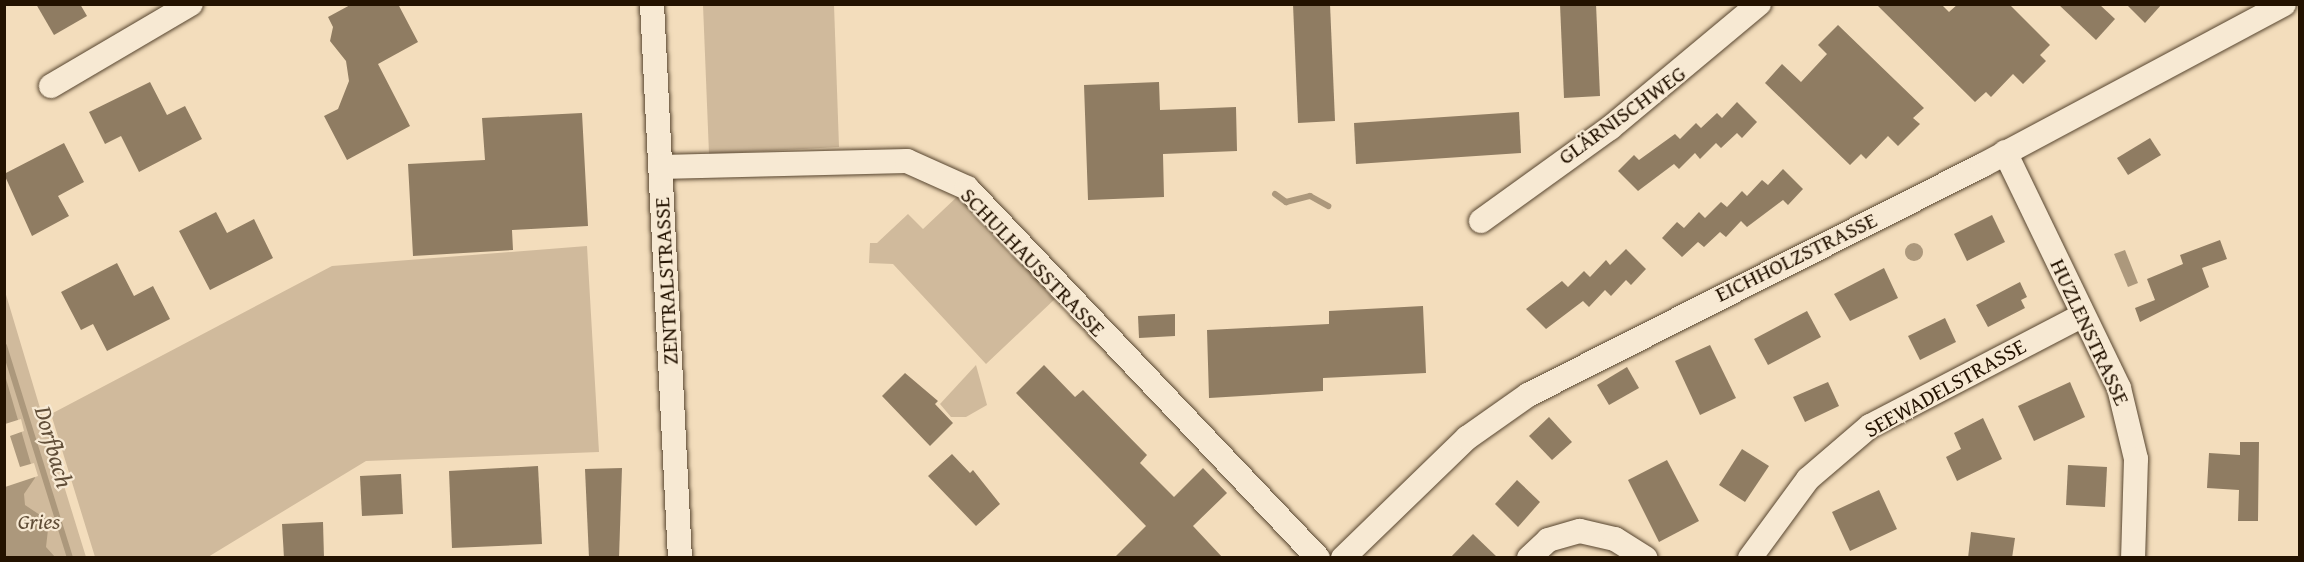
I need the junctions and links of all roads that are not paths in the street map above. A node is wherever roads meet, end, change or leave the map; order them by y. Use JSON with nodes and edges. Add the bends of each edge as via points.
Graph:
{"nodes":[{"id":1,"x":191,"y":4,"type":"edge"},
{"id":2,"x":652,"y":4,"type":"edge"},
{"id":3,"x":1759,"y":4,"type":"edge"},
{"id":4,"x":2284,"y":4,"type":"edge"},
{"id":5,"x":51,"y":86,"type":"dead end"},
{"id":6,"x":2005,"y":152,"type":"junction"},
{"id":7,"x":660,"y":167,"type":"junction"},
{"id":8,"x":1481,"y":221,"type":"dead end"},
{"id":9,"x":2083,"y":315,"type":"junction"},
{"id":10,"x":680,"y":558,"type":"edge"},
{"id":11,"x":1318,"y":558,"type":"edge"},
{"id":12,"x":1343,"y":558,"type":"edge"},
{"id":13,"x":1529,"y":558,"type":"edge"},
{"id":14,"x":1646,"y":558,"type":"edge"},
{"id":15,"x":1750,"y":558,"type":"edge"},
{"id":16,"x":2133,"y":558,"type":"edge"}],
"edges":[{"from":1,"to":5,"type":"street"},
{"from":2,"to":7,"type":"street","name":"ZENTRALSTRASSE"},
{"from":3,"to":8,"type":"street","name":"GLÄRNISCHWEG","via":[[1610,128]]},
{"from":4,"to":6,"type":"street","name":"EICHHOLZSTRASSE"},
{"from":6,"to":9,"type":"street","name":"HUZLENSTRASSE"},
{"from":6,"to":12,"type":"street","name":"EICHHOLZSTRASSE","via":[[1519,400],[1467,438]]},
{"from":7,"to":10,"type":"street","name":"ZENTRALSTRASSE"},
{"from":7,"to":11,"type":"street","name":"SCHULHAUSSTRASSE","via":[[908,161],[967,188]]},
{"from":9,"to":15,"type":"street","name":"SEEWADELSTRASSE","via":[[1870,426],[1808,479]]},
{"from":9,"to":16,"type":"street","name":"HUZLENSTRASSE","via":[[2130,421],[2138,492]]},
{"from":13,"to":14,"type":"street","via":[[1548,540],[1580,531],[1615,539]]}]}
